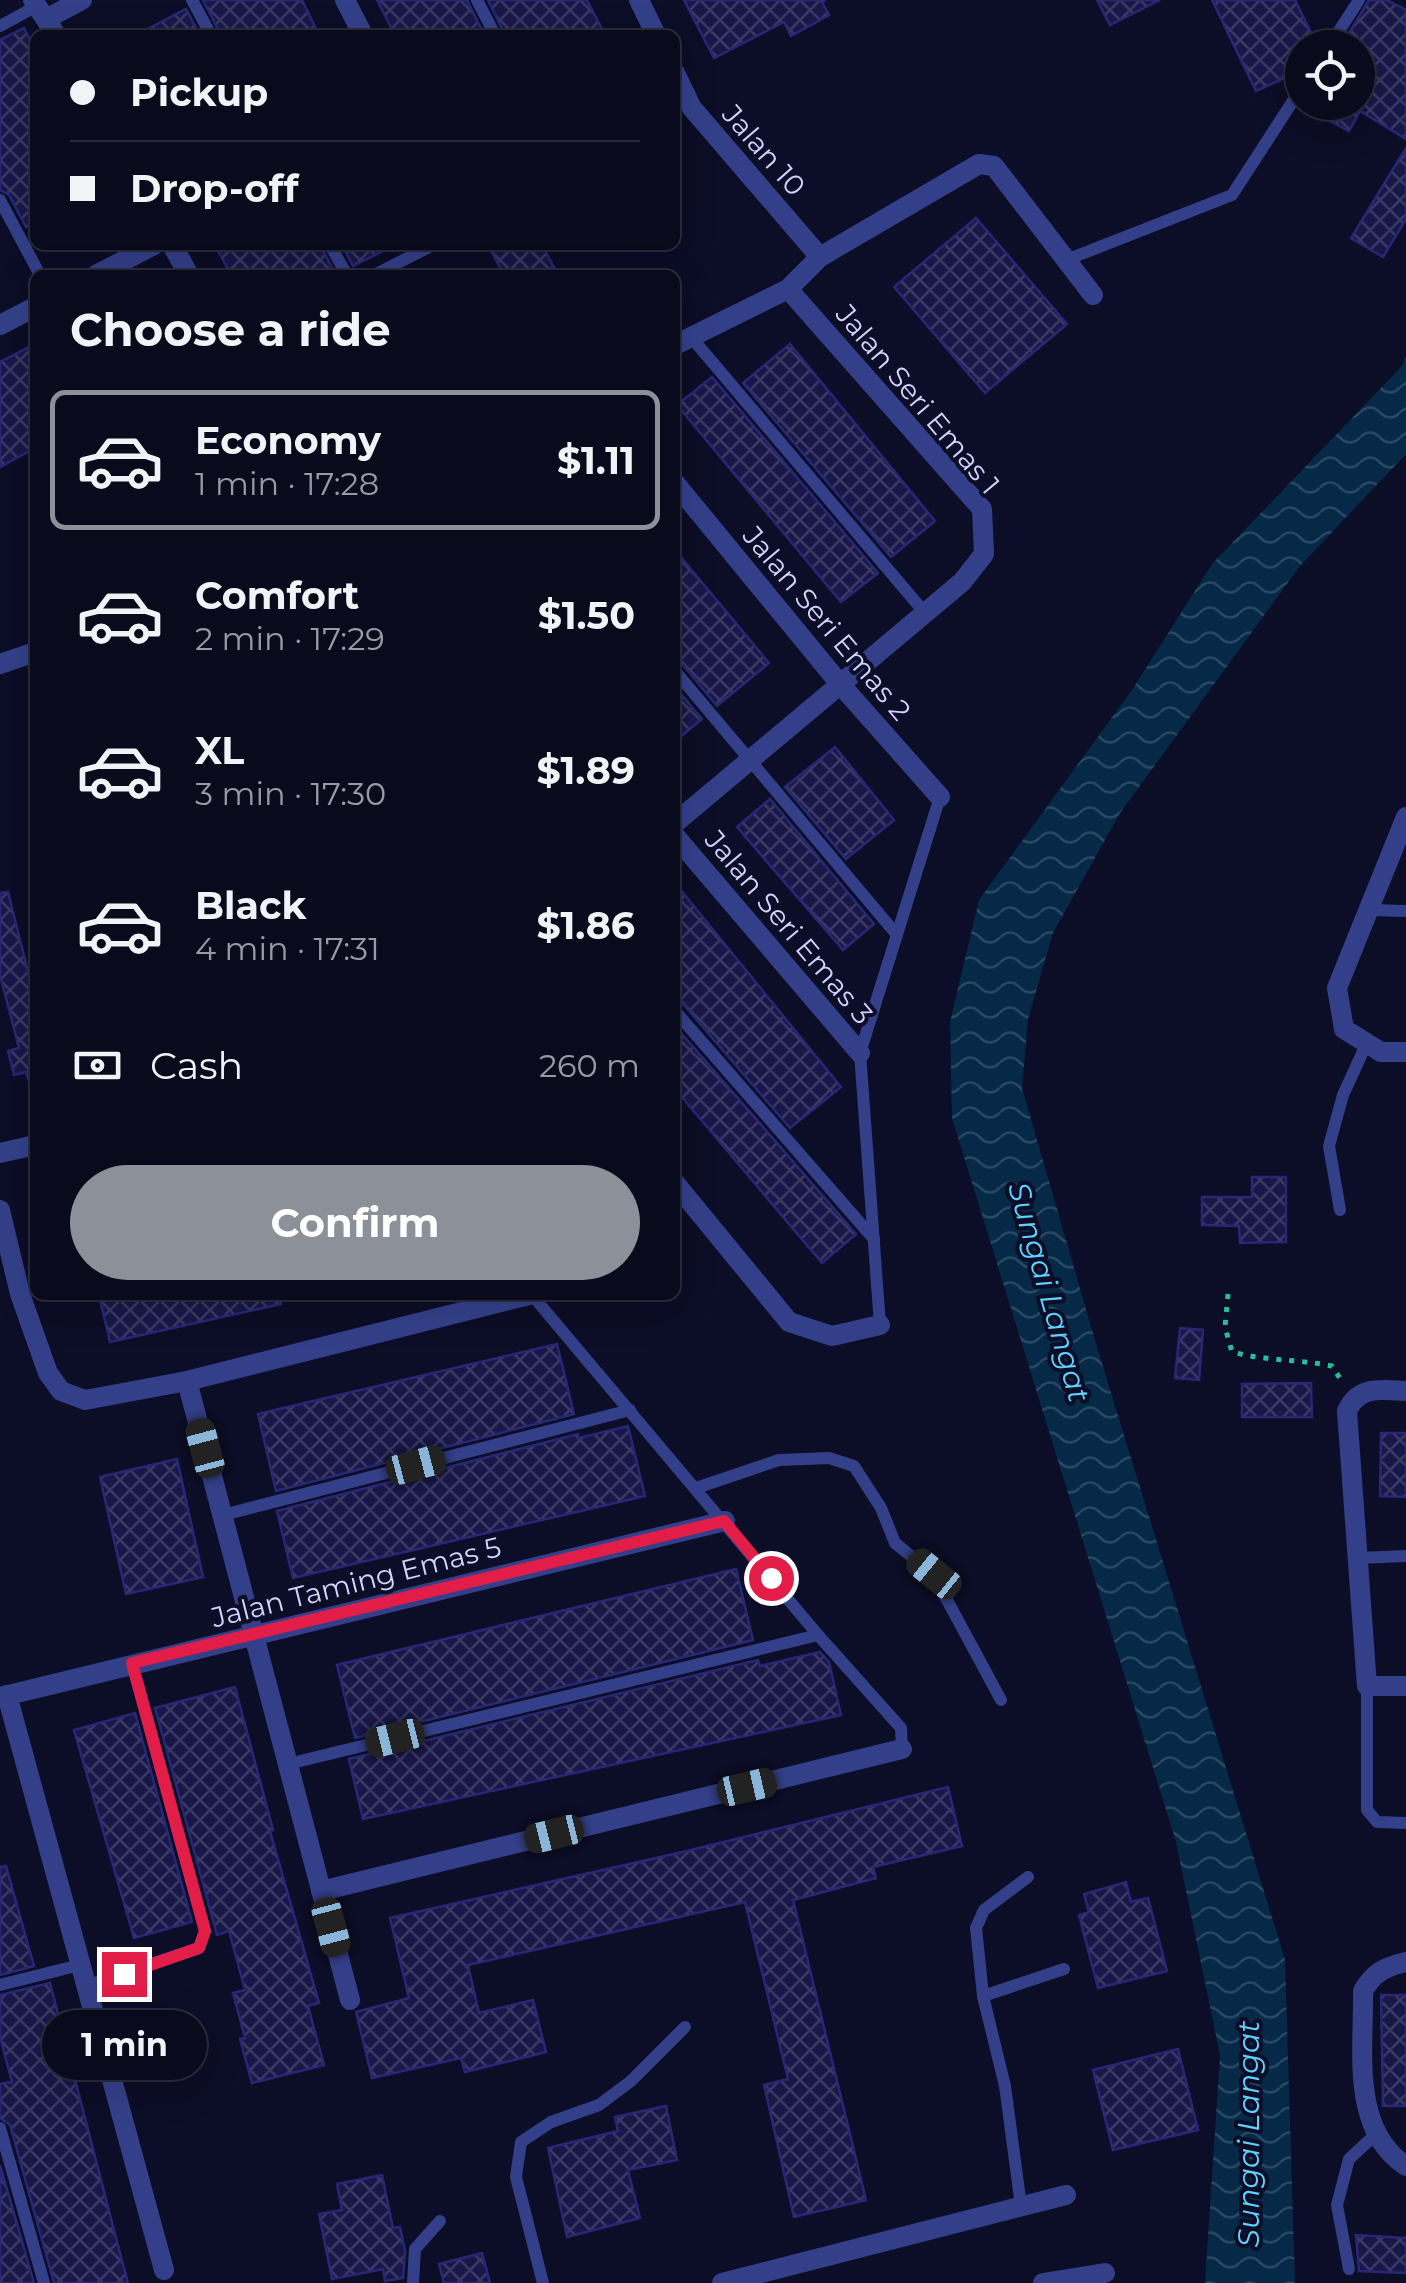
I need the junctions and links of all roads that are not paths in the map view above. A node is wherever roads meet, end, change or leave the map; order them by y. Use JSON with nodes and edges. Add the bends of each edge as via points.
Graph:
{"nodes":[{"id":1,"x":82,"y":0,"type":"edge"},
{"id":2,"x":192,"y":0,"type":"edge"},
{"id":3,"x":344,"y":0,"type":"edge"},
{"id":4,"x":477,"y":0,"type":"edge"},
{"id":5,"x":640,"y":0,"type":"edge"},
{"id":6,"x":1359,"y":0,"type":"edge"},
{"id":7,"x":43,"y":15,"type":"edge"},
{"id":8,"x":0,"y":26,"type":"edge"},
{"id":9,"x":209,"y":30,"type":"edge"},
{"id":10,"x":360,"y":30,"type":"edge"},
{"id":11,"x":493,"y":30,"type":"edge"},
{"id":12,"x":654,"y":30,"type":"edge"},
{"id":13,"x":1340,"y":30,"type":"edge"},
{"id":14,"x":684,"y":113,"type":"edge"},
{"id":15,"x":1285,"y":113,"type":"edge"},
{"id":16,"x":0,"y":200,"type":"edge"},
{"id":17,"x":144,"y":250,"type":"edge"},
{"id":18,"x":423,"y":250,"type":"edge"},
{"id":19,"x":820,"y":257,"type":"junction"},
{"id":20,"x":1066,"y":260,"type":"junction"},
{"id":21,"x":37,"y":270,"type":"edge"},
{"id":22,"x":106,"y":270,"type":"edge"},
{"id":23,"x":384,"y":270,"type":"edge"},
{"id":24,"x":788,"y":290,"type":"junction"},
{"id":25,"x":1093,"y":295,"type":"dead end"},
{"id":26,"x":30,"y":310,"type":"edge"},
{"id":27,"x":0,"y":325,"type":"edge"},
{"id":28,"x":683,"y":341,"type":"edge"},
{"id":29,"x":680,"y":488,"type":"edge"},
{"id":30,"x":925,"y":614,"type":"junction"},
{"id":31,"x":30,"y":654,"type":"edge"},
{"id":32,"x":0,"y":664,"type":"edge"},
{"id":33,"x":680,"y":678,"type":"edge"},
{"id":34,"x":840,"y":684,"type":"junction"},
{"id":35,"x":749,"y":761,"type":"junction"},
{"id":36,"x":940,"y":797,"type":"joint"},
{"id":37,"x":1406,"y":818,"type":"edge"},
{"id":38,"x":680,"y":819,"type":"edge"},
{"id":39,"x":680,"y":842,"type":"edge"},
{"id":40,"x":1370,"y":910,"type":"junction"},
{"id":41,"x":1406,"y":912,"type":"edge"},
{"id":42,"x":897,"y":935,"type":"junction"},
{"id":43,"x":680,"y":1017,"type":"edge"},
{"id":44,"x":1366,"y":1045,"type":"junction"},
{"id":45,"x":1406,"y":1052,"type":"edge"},
{"id":46,"x":860,"y":1053,"type":"junction"},
{"id":47,"x":30,"y":1145,"type":"edge"},
{"id":48,"x":0,"y":1153,"type":"edge"},
{"id":49,"x":680,"y":1189,"type":"edge"},
{"id":50,"x":0,"y":1210,"type":"edge"},
{"id":51,"x":1340,"y":1210,"type":"dead end"},
{"id":52,"x":874,"y":1239,"type":"junction"},
{"id":53,"x":28,"y":1292,"type":"edge"},
{"id":54,"x":510,"y":1300,"type":"edge"},
{"id":55,"x":534,"y":1300,"type":"edge"},
{"id":56,"x":880,"y":1326,"type":"joint"},
{"id":57,"x":187,"y":1381,"type":"junction"},
{"id":58,"x":1406,"y":1391,"type":"edge"},
{"id":59,"x":630,"y":1410,"type":"junction"},
{"id":60,"x":696,"y":1488,"type":"junction"},
{"id":61,"x":223,"y":1515,"type":"junction"},
{"id":62,"x":724,"y":1521,"type":"junction"},
{"id":63,"x":1406,"y":1556,"type":"edge"},
{"id":64,"x":1358,"y":1558,"type":"junction"},
{"id":65,"x":255,"y":1635,"type":"junction"},
{"id":66,"x":818,"y":1635,"type":"junction"},
{"id":67,"x":132,"y":1663,"type":"junction"},
{"id":68,"x":1367,"y":1686,"type":"junction"},
{"id":69,"x":1406,"y":1686,"type":"edge"},
{"id":70,"x":4,"y":1696,"type":"edge"},
{"id":71,"x":1001,"y":1700,"type":"dead end"},
{"id":72,"x":902,"y":1749,"type":"joint"},
{"id":73,"x":288,"y":1764,"type":"junction"},
{"id":74,"x":1406,"y":1823,"type":"edge"},
{"id":75,"x":1028,"y":1876,"type":"dead end"},
{"id":76,"x":322,"y":1891,"type":"junction"},
{"id":77,"x":1406,"y":1962,"type":"edge"},
{"id":78,"x":1064,"y":1969,"type":"dead end"},
{"id":79,"x":83,"y":1976,"type":"junction"},
{"id":80,"x":0,"y":1984,"type":"edge"},
{"id":81,"x":983,"y":1996,"type":"junction"},
{"id":82,"x":350,"y":2000,"type":"dead end"},
{"id":83,"x":685,"y":2027,"type":"dead end"},
{"id":84,"x":0,"y":2128,"type":"edge"},
{"id":85,"x":1374,"y":2136,"type":"junction"},
{"id":86,"x":1406,"y":2166,"type":"edge"},
{"id":87,"x":1066,"y":2195,"type":"dead end"},
{"id":88,"x":1021,"y":2206,"type":"junction"},
{"id":89,"x":440,"y":2221,"type":"dead end"},
{"id":90,"x":1348,"y":2269,"type":"dead end"},
{"id":91,"x":164,"y":2270,"type":"dead end"},
{"id":92,"x":1105,"y":2273,"type":"dead end"},
{"id":93,"x":1058,"y":2282,"type":"edge"},
{"id":94,"x":44,"y":2283,"type":"edge"},
{"id":95,"x":413,"y":2283,"type":"edge"},
{"id":96,"x":544,"y":2283,"type":"edge"},
{"id":97,"x":722,"y":2283,"type":"edge"}],
"edges":[{"from":1,"to":7,"type":"street"},
{"from":2,"to":9,"type":"lane"},
{"from":3,"to":10,"type":"street"},
{"from":4,"to":11,"type":"lane"},
{"from":5,"to":12,"type":"street"},
{"from":6,"to":13,"type":"lane"},
{"from":7,"to":8,"type":"lane"},
{"from":14,"to":19,"type":"street","name":"Jalan 10"},
{"from":15,"to":20,"type":"lane","via":[[1232,195]]},
{"from":16,"to":21,"type":"lane"},
{"from":17,"to":22,"type":"street"},
{"from":18,"to":23,"type":"lane"},
{"from":19,"to":20,"type":"street","via":[[979,164],[994,166]]},
{"from":19,"to":24,"type":"street"},
{"from":20,"to":25,"type":"street"},
{"from":24,"to":28,"type":"street"},
{"from":24,"to":30,"type":"street","name":"Jalan Seri Emas 1","via":[[982,509],[984,554]]},
{"from":26,"to":27,"type":"street"},
{"from":28,"to":30,"type":"lane"},
{"from":29,"to":34,"type":"street","name":"Jalan Seri Emas 2"},
{"from":30,"to":34,"type":"street"},
{"from":31,"to":32,"type":"street"},
{"from":33,"to":35,"type":"lane"},
{"from":34,"to":35,"type":"street"},
{"from":34,"to":36,"type":"street","name":"Jalan Seri Emas 2"},
{"from":35,"to":38,"type":"street"},
{"from":35,"to":42,"type":"lane"},
{"from":36,"to":42,"type":"lane"},
{"from":37,"to":40,"type":"street"},
{"from":39,"to":46,"type":"street","name":"Jalan Seri Emas 3"},
{"from":40,"to":41,"type":"lane"},
{"from":40,"to":44,"type":"street","via":[[1338,988],[1344,1029]]},
{"from":42,"to":46,"type":"lane"},
{"from":43,"to":52,"type":"lane"},
{"from":44,"to":45,"type":"street"},
{"from":44,"to":51,"type":"lane","via":[[1329,1146]]},
{"from":46,"to":52,"type":"lane"},
{"from":47,"to":48,"type":"street"},
{"from":49,"to":56,"type":"street","via":[[790,1322],[832,1336]]},
{"from":50,"to":53,"type":"street"},
{"from":52,"to":56,"type":"lane"},
{"from":53,"to":57,"type":"street","via":[[48,1373],[61,1391],[85,1400]]},
{"from":54,"to":57,"type":"street"},
{"from":55,"to":59,"type":"lane"},
{"from":57,"to":61,"type":"street"},
{"from":58,"to":64,"type":"street","via":[[1359,1394],[1347,1411]]},
{"from":59,"to":60,"type":"lane"},
{"from":59,"to":61,"type":"lane"},
{"from":60,"to":62,"type":"lane"},
{"from":60,"to":71,"type":"lane","via":[[779,1460],[829,1458],[854,1466],[895,1543],[934,1574]]},
{"from":61,"to":65,"type":"street"},
{"from":62,"to":65,"type":"street","name":"Jalan Taming Emas 5"},
{"from":62,"to":66,"type":"lane"},
{"from":63,"to":64,"type":"lane"},
{"from":64,"to":68,"type":"street"},
{"from":65,"to":67,"type":"street","name":"Jalan Taming Emas 5"},
{"from":65,"to":73,"type":"street"},
{"from":66,"to":72,"type":"lane","via":[[901,1728]]},
{"from":66,"to":73,"type":"lane"},
{"from":67,"to":70,"type":"street","name":"Jalan Taming Emas 5"},
{"from":67,"to":79,"type":"lane","via":[[205,1931],[199,1948]]},
{"from":68,"to":69,"type":"street"},
{"from":68,"to":74,"type":"lane","via":[[1367,1810],[1377,1822]]},
{"from":70,"to":79,"type":"street"},
{"from":72,"to":76,"type":"street"},
{"from":73,"to":76,"type":"street"},
{"from":75,"to":81,"type":"lane","via":[[984,1910],[976,1928]]},
{"from":76,"to":82,"type":"street"},
{"from":77,"to":85,"type":"street","via":[[1385,1967],[1363,1991],[1365,2106]]},
{"from":78,"to":81,"type":"lane"},
{"from":79,"to":80,"type":"lane"},
{"from":79,"to":91,"type":"street"},
{"from":81,"to":88,"type":"lane","via":[[1005,2086]]},
{"from":83,"to":96,"type":"lane","via":[[632,2081],[521,2142],[516,2178]]},
{"from":84,"to":94,"type":"lane"},
{"from":85,"to":86,"type":"street"},
{"from":85,"to":90,"type":"lane","via":[[1348,2159],[1338,2204]]},
{"from":87,"to":88,"type":"street"},
{"from":88,"to":97,"type":"street"},
{"from":89,"to":95,"type":"lane","via":[[415,2249]]},
{"from":92,"to":93,"type":"street"}]}
